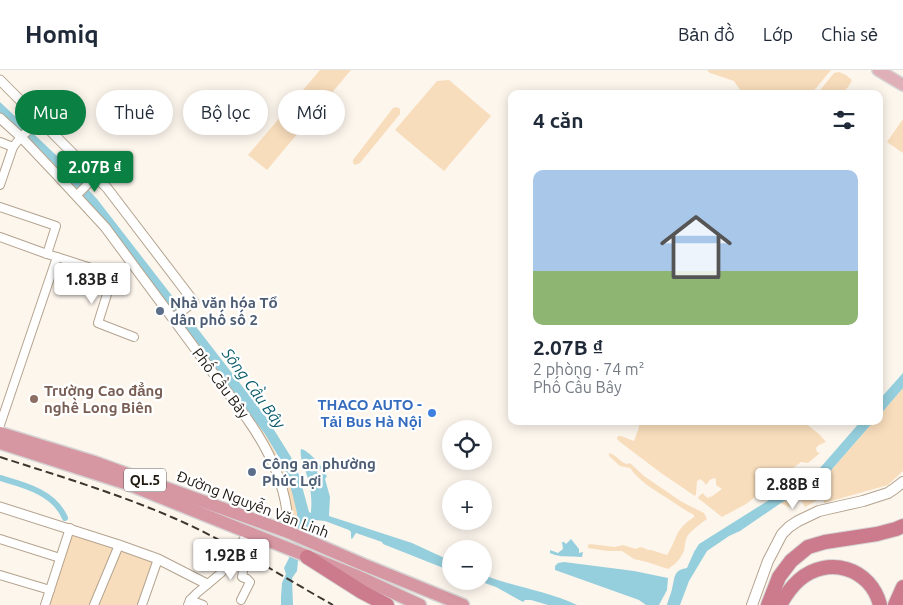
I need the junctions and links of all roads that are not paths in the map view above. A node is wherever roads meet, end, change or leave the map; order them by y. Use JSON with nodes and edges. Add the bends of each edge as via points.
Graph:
{"nodes":[{"id":1,"x":878,"y":70,"type":"edge"},
{"id":2,"x":0,"y":80,"type":"edge"},
{"id":3,"x":903,"y":85,"type":"edge"},
{"id":4,"x":15,"y":97,"type":"edge"},
{"id":5,"x":0,"y":118,"type":"edge"},
{"id":6,"x":22,"y":135,"type":"edge"},
{"id":7,"x":50,"y":135,"type":"edge"},
{"id":8,"x":20,"y":137,"type":"junction"},
{"id":9,"x":0,"y":142,"type":"edge"},
{"id":10,"x":13,"y":147,"type":"junction"},
{"id":11,"x":96,"y":176,"type":"junction"},
{"id":12,"x":0,"y":185,"type":"edge"},
{"id":13,"x":76,"y":195,"type":"junction"},
{"id":14,"x":0,"y":207,"type":"edge"},
{"id":15,"x":0,"y":237,"type":"edge"},
{"id":16,"x":47,"y":254,"type":"junction"},
{"id":17,"x":57,"y":257,"type":"junction"},
{"id":18,"x":190,"y":305,"type":"joint"},
{"id":19,"x":173,"y":318,"type":"junction"},
{"id":20,"x":134,"y":337,"type":"dead end"},
{"id":21,"x":0,"y":425,"type":"edge"},
{"id":22,"x":0,"y":433,"type":"edge"},
{"id":23,"x":0,"y":443,"type":"edge"},
{"id":24,"x":903,"y":482,"type":"edge"},
{"id":25,"x":0,"y":507,"type":"edge"},
{"id":26,"x":903,"y":526,"type":"edge"},
{"id":27,"x":70,"y":528,"type":"junction"},
{"id":28,"x":288,"y":532,"type":"junction"},
{"id":29,"x":248,"y":533,"type":"junction"},
{"id":30,"x":0,"y":539,"type":"edge"},
{"id":31,"x":119,"y":545,"type":"junction"},
{"id":32,"x":308,"y":557,"type":"junction"},
{"id":33,"x":60,"y":558,"type":"junction"},
{"id":34,"x":232,"y":558,"type":"junction"},
{"id":35,"x":158,"y":559,"type":"junction"},
{"id":36,"x":0,"y":575,"type":"edge"},
{"id":37,"x":207,"y":584,"type":"junction"},
{"id":38,"x":903,"y":587,"type":"edge"},
{"id":39,"x":50,"y":590,"type":"junction"},
{"id":40,"x":241,"y":600,"type":"dead end"},
{"id":41,"x":189,"y":603,"type":"edge"},
{"id":42,"x":45,"y":605,"type":"edge"},
{"id":43,"x":94,"y":605,"type":"edge"},
{"id":44,"x":142,"y":605,"type":"edge"},
{"id":45,"x":203,"y":605,"type":"edge"},
{"id":46,"x":388,"y":605,"type":"edge"},
{"id":47,"x":420,"y":605,"type":"edge"},
{"id":48,"x":463,"y":605,"type":"edge"},
{"id":49,"x":752,"y":605,"type":"edge"},
{"id":50,"x":768,"y":605,"type":"edge"},
{"id":51,"x":780,"y":605,"type":"edge"},
{"id":52,"x":880,"y":605,"type":"edge"},
{"id":53,"x":895,"y":605,"type":"edge"}],
"edges":[{"from":1,"to":3,"type":"main road"},
{"from":2,"to":4,"type":"street"},
{"from":5,"to":8,"type":"street","name":"Phố Cầu Bây"},
{"from":6,"to":8,"type":"street"},
{"from":7,"to":11,"type":"street"},
{"from":8,"to":10,"type":"street"},
{"from":8,"to":13,"type":"street","name":"Phố Cầu Bây"},
{"from":9,"to":10,"type":"street"},
{"from":10,"to":12,"type":"street"},
{"from":11,"to":13,"type":"street"},
{"from":11,"to":18,"type":"street"},
{"from":13,"to":19,"type":"street","name":"Phố Cầu Bây","via":[[105,227]]},
{"from":14,"to":16,"type":"street","via":[[56,226]]},
{"from":15,"to":16,"type":"street"},
{"from":16,"to":17,"type":"street"},
{"from":17,"to":20,"type":"street","via":[[113,275],[98,323]]},
{"from":17,"to":21,"type":"street"},
{"from":18,"to":19,"type":"street"},
{"from":19,"to":28,"type":"street","name":"Phố Cầu Bây","via":[[266,448],[284,495]]},
{"from":22,"to":28,"type":"highway","name":"Đường Nguyễn Văn Linh","number":"QL.5","via":[[94,462]]},
{"from":23,"to":29,"type":"highway","name":"Đường Nguyễn Văn Linh","number":"QL.5","via":[[125,483]]},
{"from":24,"to":49,"type":"main road","via":[[888,493],[818,511],[789,527],[768,562]]},
{"from":25,"to":27,"type":"street"},
{"from":26,"to":50,"type":"highway","via":[[808,547],[779,577]]},
{"from":27,"to":31,"type":"street"},
{"from":27,"to":33,"type":"street"},
{"from":28,"to":48,"type":"highway","name":"Đường Nguyễn Văn Linh","number":"QL.5"},
{"from":29,"to":32,"type":"highway","name":"Đường Nguyễn Văn Linh","number":"QL.5"},
{"from":29,"to":34,"type":"street"},
{"from":30,"to":33,"type":"street"},
{"from":31,"to":35,"type":"street"},
{"from":31,"to":43,"type":"street"},
{"from":32,"to":46,"type":"highway"},
{"from":32,"to":47,"type":"highway","name":"Đường Nguyễn Văn Linh","number":"QL.5"},
{"from":33,"to":39,"type":"street"},
{"from":34,"to":37,"type":"street"},
{"from":34,"to":40,"type":"street","via":[[244,565],[242,577],[250,582]]},
{"from":35,"to":37,"type":"street"},
{"from":35,"to":44,"type":"street"},
{"from":36,"to":39,"type":"street"},
{"from":37,"to":41,"type":"street"},
{"from":38,"to":53,"type":"highway"},
{"from":39,"to":42,"type":"street"},
{"from":41,"to":45,"type":"street"},
{"from":51,"to":52,"type":"highway","via":[[804,576],[818,569],[838,566],[854,572],[870,584]]}]}
